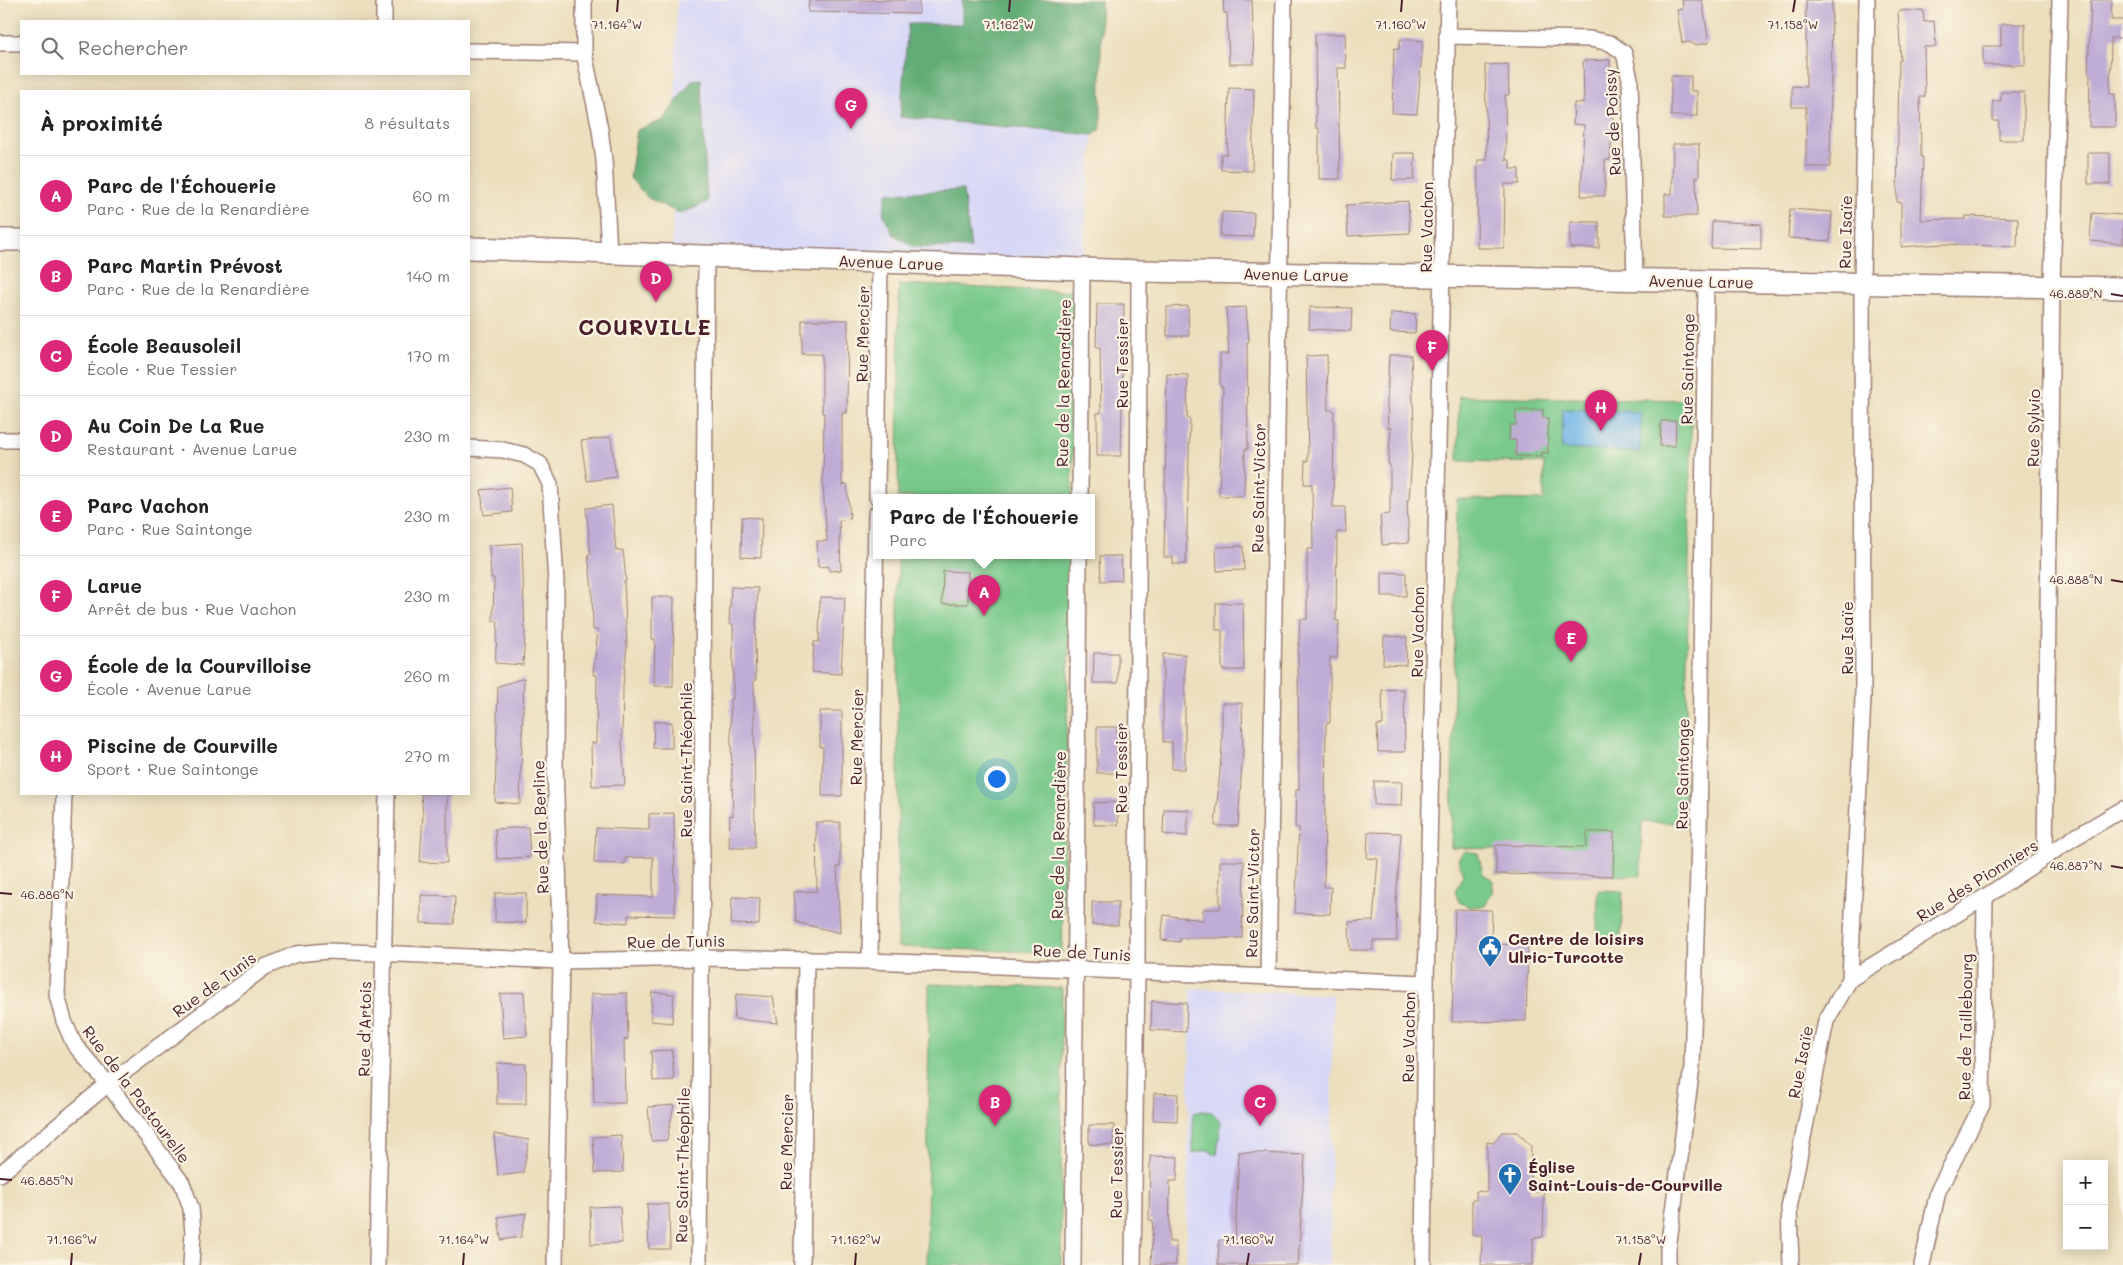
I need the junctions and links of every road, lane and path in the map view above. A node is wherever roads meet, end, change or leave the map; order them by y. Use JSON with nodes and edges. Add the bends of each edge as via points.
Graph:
{"nodes":[{"id":1,"x":384,"y":0,"type":"edge"},
{"id":2,"x":584,"y":0,"type":"edge"},
{"id":3,"x":1284,"y":0,"type":"edge"},
{"id":4,"x":1448,"y":0,"type":"edge"},
{"id":5,"x":1867,"y":0,"type":"edge"},
{"id":6,"x":2060,"y":0,"type":"edge"},
{"id":7,"x":384,"y":20,"type":"edge"},
{"id":8,"x":1447,"y":36,"type":"junction"},
{"id":9,"x":0,"y":43,"type":"edge"},
{"id":10,"x":20,"y":43,"type":"edge"},
{"id":11,"x":470,"y":51,"type":"edge"},
{"id":12,"x":584,"y":53,"type":"junction"},
{"id":13,"x":0,"y":240,"type":"edge"},
{"id":14,"x":20,"y":240,"type":"edge"},
{"id":15,"x":470,"y":248,"type":"edge"},
{"id":16,"x":609,"y":252,"type":"junction"},
{"id":17,"x":706,"y":255,"type":"junction"},
{"id":18,"x":880,"y":262,"type":"junction"},
{"id":19,"x":1082,"y":269,"type":"junction"},
{"id":20,"x":1139,"y":271,"type":"junction"},
{"id":21,"x":1279,"y":273,"type":"junction"},
{"id":22,"x":1443,"y":278,"type":"junction"},
{"id":23,"x":1635,"y":280,"type":"junction"},
{"id":24,"x":1706,"y":281,"type":"junction"},
{"id":25,"x":1862,"y":284,"type":"junction"},
{"id":26,"x":2052,"y":287,"type":"junction"},
{"id":27,"x":2123,"y":288,"type":"edge"},
{"id":28,"x":0,"y":440,"type":"edge"},
{"id":29,"x":20,"y":440,"type":"edge"},
{"id":30,"x":470,"y":448,"type":"edge"},
{"id":31,"x":877,"y":494,"type":"edge"},
{"id":32,"x":1080,"y":494,"type":"edge"},
{"id":33,"x":875,"y":559,"type":"edge"},
{"id":34,"x":1079,"y":559,"type":"edge"},
{"id":35,"x":64,"y":795,"type":"edge"},
{"id":36,"x":386,"y":795,"type":"edge"},
{"id":37,"x":2123,"y":809,"type":"edge"},
{"id":38,"x":2045,"y":858,"type":"junction"},
{"id":39,"x":1985,"y":898,"type":"junction"},
{"id":40,"x":383,"y":955,"type":"junction"},
{"id":41,"x":702,"y":958,"type":"junction"},
{"id":42,"x":806,"y":959,"type":"junction"},
{"id":43,"x":561,"y":961,"type":"junction"},
{"id":44,"x":870,"y":961,"type":"junction"},
{"id":45,"x":1074,"y":968,"type":"junction"},
{"id":46,"x":1137,"y":972,"type":"junction"},
{"id":47,"x":1268,"y":976,"type":"junction"},
{"id":48,"x":1850,"y":979,"type":"junction"},
{"id":49,"x":1426,"y":983,"type":"junction"},
{"id":50,"x":108,"y":1084,"type":"junction"},
{"id":51,"x":0,"y":1174,"type":"edge"},
{"id":52,"x":192,"y":1265,"type":"edge"},
{"id":53,"x":377,"y":1265,"type":"edge"},
{"id":54,"x":555,"y":1265,"type":"edge"},
{"id":55,"x":699,"y":1265,"type":"edge"},
{"id":56,"x":802,"y":1265,"type":"edge"},
{"id":57,"x":1074,"y":1265,"type":"edge"},
{"id":58,"x":1132,"y":1265,"type":"edge"},
{"id":59,"x":1423,"y":1265,"type":"edge"},
{"id":60,"x":1668,"y":1265,"type":"edge"},
{"id":61,"x":1791,"y":1265,"type":"edge"},
{"id":62,"x":1922,"y":1265,"type":"edge"}],
"edges":[{"from":1,"to":7,"type":"street"},
{"from":2,"to":12,"type":"street"},
{"from":3,"to":21,"type":"street","name":"Rue Saint-Victor"},
{"from":4,"to":8,"type":"street","name":"Rue Vachon"},
{"from":5,"to":25,"type":"street","name":"Rue Isaïe"},
{"from":6,"to":26,"type":"street","name":"Rue Sylvio"},
{"from":8,"to":22,"type":"street","name":"Rue Vachon"},
{"from":8,"to":23,"type":"street","name":"Rue de Poissy","via":[[1590,39],[1610,43],[1624,53],[1630,79]]},
{"from":9,"to":10,"type":"street"},
{"from":11,"to":12,"type":"street"},
{"from":12,"to":16,"type":"street","via":[[604,160]]},
{"from":13,"to":14,"type":"street"},
{"from":15,"to":16,"type":"street","name":"Avenue Larue"},
{"from":16,"to":17,"type":"street","name":"Avenue Larue"},
{"from":17,"to":18,"type":"street","name":"Avenue Larue"},
{"from":17,"to":41,"type":"street","name":"Rue Saint-Théophile"},
{"from":18,"to":19,"type":"street","name":"Avenue Larue"},
{"from":18,"to":31,"type":"street","name":"Rue Mercier"},
{"from":19,"to":20,"type":"street","name":"Avenue Larue"},
{"from":19,"to":32,"type":"street","name":"Rue de la Renardière"},
{"from":20,"to":21,"type":"street","name":"Avenue Larue"},
{"from":20,"to":46,"type":"street","name":"Rue Tessier"},
{"from":21,"to":22,"type":"street","name":"Avenue Larue"},
{"from":21,"to":47,"type":"street","name":"Rue Saint-Victor"},
{"from":22,"to":23,"type":"street","name":"Avenue Larue"},
{"from":22,"to":49,"type":"street","name":"Rue Vachon"},
{"from":23,"to":24,"type":"street","name":"Avenue Larue"},
{"from":24,"to":25,"type":"street","name":"Avenue Larue"},
{"from":24,"to":60,"type":"street","name":"Rue Saintonge","via":[[1699,838],[1692,1067]]},
{"from":25,"to":26,"type":"street","name":"Avenue Larue"},
{"from":25,"to":48,"type":"street","name":"Rue Isaïe","via":[[1863,697]]},
{"from":26,"to":27,"type":"street","name":"Avenue Larue"},
{"from":26,"to":38,"type":"street","name":"Rue Sylvio"},
{"from":28,"to":29,"type":"street"},
{"from":30,"to":43,"type":"street","name":"Rue de la Berline","via":[[524,455],[540,464],[550,484],[556,582],[555,764]]},
{"from":33,"to":44,"type":"street","name":"Rue Mercier"},
{"from":34,"to":45,"type":"street","name":"Rue de la Renardière"},
{"from":35,"to":50,"type":"street","name":"Rue de la Pastourelle","via":[[58,995],[74,1044]]},
{"from":36,"to":40,"type":"street","name":"Rue d'Artois"},
{"from":37,"to":38,"type":"street","name":"Rue des Pionniers"},
{"from":38,"to":39,"type":"street","name":"Rue des Pionniers"},
{"from":39,"to":48,"type":"street","name":"Rue des Pionniers"},
{"from":39,"to":62,"type":"street","name":"Rue de Taillebourg","via":[[1982,1104],[1938,1191]]},
{"from":40,"to":43,"type":"street","name":"Rue de Tunis"},
{"from":40,"to":50,"type":"street","name":"Rue de Tunis","via":[[296,954],[265,968]]},
{"from":40,"to":53,"type":"street","name":"Rue d'Artois"},
{"from":41,"to":42,"type":"street","name":"Rue de Tunis"},
{"from":41,"to":43,"type":"street","name":"Rue de Tunis"},
{"from":41,"to":55,"type":"street","name":"Rue Saint-Théophile"},
{"from":42,"to":44,"type":"street","name":"Rue de Tunis"},
{"from":42,"to":56,"type":"street","name":"Rue Mercier"},
{"from":43,"to":54,"type":"street","name":"Rue de la Berline"},
{"from":44,"to":45,"type":"street","name":"Rue de Tunis"},
{"from":45,"to":46,"type":"street","name":"Rue de Tunis"},
{"from":45,"to":57,"type":"street","name":"Rue de la Renardière"},
{"from":46,"to":47,"type":"street","name":"Rue de Tunis"},
{"from":46,"to":58,"type":"street","name":"Rue Tessier"},
{"from":47,"to":49,"type":"street","name":"Rue de Tunis"},
{"from":48,"to":61,"type":"street","name":"Rue Isaïe","via":[[1826,1021],[1789,1208]]},
{"from":49,"to":59,"type":"street","name":"Rue Vachon"},
{"from":50,"to":51,"type":"street","name":"Rue de Tunis"},
{"from":50,"to":52,"type":"street","name":"Rue de la Pastourelle","via":[[182,1183],[191,1208]]}]}
